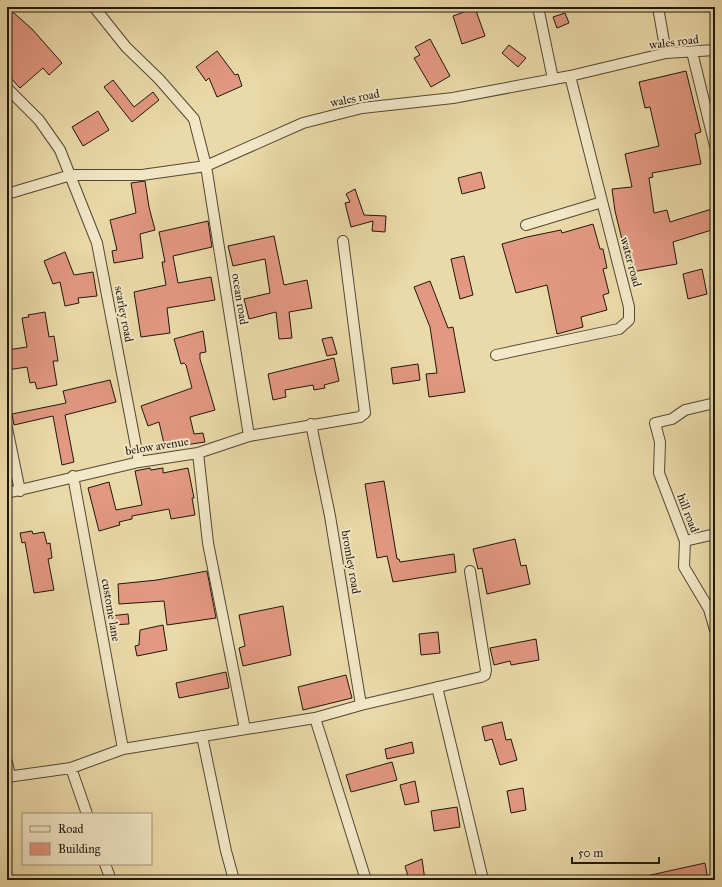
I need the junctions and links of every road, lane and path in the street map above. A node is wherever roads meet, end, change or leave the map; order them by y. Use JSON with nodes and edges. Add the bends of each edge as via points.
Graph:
{"nodes":[{"id":1,"x":94,"y":7,"type":"edge"},
{"id":2,"x":538,"y":7,"type":"edge"},
{"id":3,"x":658,"y":7,"type":"edge"},
{"id":4,"x":715,"y":50,"type":"edge"},
{"id":5,"x":692,"y":52,"type":"junction"},
{"id":6,"x":666,"y":54,"type":"junction"},
{"id":7,"x":570,"y":76,"type":"junction"},
{"id":8,"x":553,"y":79,"type":"junction"},
{"id":9,"x":7,"y":88,"type":"edge"},
{"id":10,"x":715,"y":146,"type":"edge"},
{"id":11,"x":206,"y":166,"type":"junction"},
{"id":12,"x":71,"y":175,"type":"junction"},
{"id":13,"x":7,"y":194,"type":"edge"},
{"id":14,"x":602,"y":202,"type":"junction"},
{"id":15,"x":526,"y":225,"type":"dead end"},
{"id":16,"x":343,"y":242,"type":"dead end"},
{"id":17,"x":496,"y":355,"type":"dead end"},
{"id":18,"x":715,"y":403,"type":"edge"},
{"id":19,"x":311,"y":424,"type":"junction"},
{"id":20,"x":7,"y":428,"type":"edge"},
{"id":21,"x":249,"y":436,"type":"junction"},
{"id":22,"x":198,"y":453,"type":"junction"},
{"id":23,"x":139,"y":462,"type":"junction"},
{"id":24,"x":73,"y":476,"type":"junction"},
{"id":25,"x":20,"y":491,"type":"junction"},
{"id":26,"x":7,"y":493,"type":"edge"},
{"id":27,"x":715,"y":534,"type":"edge"},
{"id":28,"x":685,"y":541,"type":"junction"},
{"id":29,"x":470,"y":571,"type":"dead end"},
{"id":30,"x":715,"y":630,"type":"edge"},
{"id":31,"x":437,"y":687,"type":"junction"},
{"id":32,"x":361,"y":705,"type":"junction"},
{"id":33,"x":315,"y":718,"type":"junction"},
{"id":34,"x":245,"y":729,"type":"junction"},
{"id":35,"x":202,"y":736,"type":"junction"},
{"id":36,"x":123,"y":749,"type":"junction"},
{"id":37,"x":7,"y":762,"type":"edge"},
{"id":38,"x":71,"y":768,"type":"junction"},
{"id":39,"x":8,"y":776,"type":"edge"},
{"id":40,"x":87,"y":813,"type":"edge"},
{"id":41,"x":105,"y":865,"type":"edge"},
{"id":42,"x":111,"y":880,"type":"edge"},
{"id":43,"x":234,"y":880,"type":"edge"},
{"id":44,"x":366,"y":880,"type":"edge"},
{"id":45,"x":483,"y":880,"type":"edge"}],
"edges":[{"from":1,"to":11,"type":"street","name":"ocean road","via":[[126,47],[159,79],[194,119]]},
{"from":2,"to":8,"type":"street"},
{"from":3,"to":6,"type":"street"},
{"from":4,"to":5,"type":"street","name":"wales road"},
{"from":5,"to":6,"type":"street","name":"wales road"},
{"from":5,"to":10,"type":"street"},
{"from":6,"to":7,"type":"street","name":"wales road"},
{"from":7,"to":8,"type":"street","name":"wales road"},
{"from":7,"to":14,"type":"street","name":"water road"},
{"from":8,"to":11,"type":"street","name":"wales road","via":[[453,98],[362,108],[303,123]]},
{"from":9,"to":12,"type":"street","name":"scarley road","via":[[39,120],[60,150]]},
{"from":11,"to":12,"type":"street","name":"wales road","via":[[142,175]]},
{"from":11,"to":21,"type":"street","name":"ocean road"},
{"from":12,"to":13,"type":"street","name":"wales road"},
{"from":12,"to":23,"type":"street","name":"scarley road","via":[[96,243]]},
{"from":14,"to":15,"type":"street"},
{"from":14,"to":17,"type":"street","name":"water road","via":[[629,307],[629,320],[619,329]]},
{"from":16,"to":19,"type":"street","name":"below avenue","via":[[365,413]]},
{"from":18,"to":28,"type":"street","name":"hill road","via":[[685,410],[672,419],[655,423],[660,442],[658,473]]},
{"from":19,"to":21,"type":"street","name":"below avenue"},
{"from":19,"to":32,"type":"street","name":"bromley road","via":[[330,516]]},
{"from":20,"to":25,"type":"street"},
{"from":21,"to":22,"type":"street","name":"below avenue"},
{"from":22,"to":23,"type":"street","name":"below avenue"},
{"from":22,"to":34,"type":"street","via":[[208,543]]},
{"from":23,"to":24,"type":"street","name":"below avenue"},
{"from":24,"to":25,"type":"street","name":"below avenue"},
{"from":24,"to":36,"type":"street","name":"custome lane"},
{"from":25,"to":26,"type":"street","name":"below avenue"},
{"from":27,"to":28,"type":"street"},
{"from":28,"to":30,"type":"street","name":"hill road","via":[[684,567],[709,609]]},
{"from":29,"to":31,"type":"street","via":[[485,675]]},
{"from":31,"to":32,"type":"street"},
{"from":31,"to":45,"type":"street"},
{"from":32,"to":33,"type":"street"},
{"from":33,"to":34,"type":"street"},
{"from":33,"to":44,"type":"street"},
{"from":34,"to":35,"type":"street"},
{"from":35,"to":36,"type":"street"},
{"from":35,"to":43,"type":"street"},
{"from":36,"to":38,"type":"street"},
{"from":37,"to":39,"type":"street"},
{"from":38,"to":39,"type":"street"},
{"from":38,"to":40,"type":"street"},
{"from":41,"to":42,"type":"street"}]}
